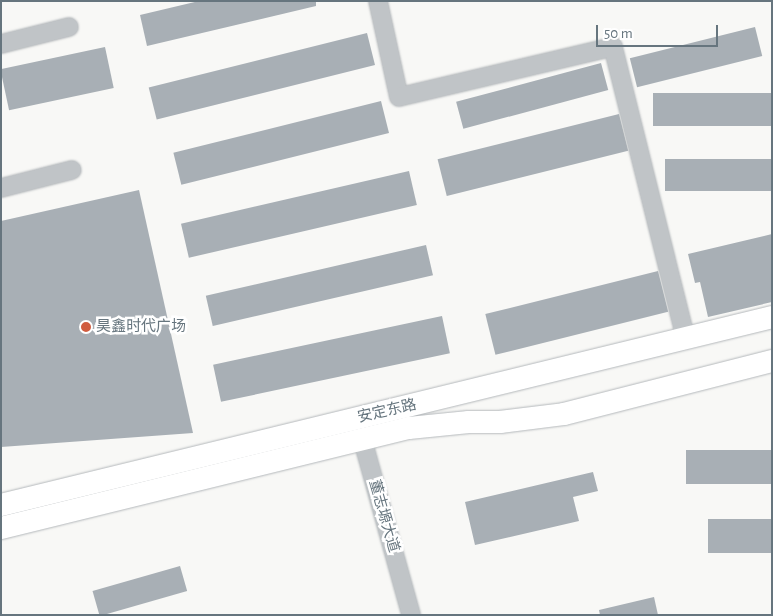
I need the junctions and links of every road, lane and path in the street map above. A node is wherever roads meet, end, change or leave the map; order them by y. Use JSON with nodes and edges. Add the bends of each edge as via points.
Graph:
{"nodes":[{"id":1,"x":378,"y":1,"type":"edge"},
{"id":2,"x":69,"y":27,"type":"dead end"},
{"id":3,"x":1,"y":44,"type":"edge"},
{"id":4,"x":72,"y":170,"type":"dead end"},
{"id":5,"x":1,"y":188,"type":"edge"},
{"id":6,"x":772,"y":317,"type":"edge"},
{"id":7,"x":686,"y":339,"type":"junction"},
{"id":8,"x":772,"y":361,"type":"edge"},
{"id":9,"x":355,"y":429,"type":"junction"},
{"id":10,"x":1,"y":505,"type":"edge"},
{"id":11,"x":1,"y":528,"type":"edge"},
{"id":12,"x":402,"y":615,"type":"edge"},
{"id":13,"x":412,"y":615,"type":"edge"}],
"edges":[{"from":1,"to":7,"type":"street","via":[[399,98],[613,47]]},
{"from":2,"to":3,"type":"street"},
{"from":4,"to":5,"type":"street"},
{"from":6,"to":7,"type":"main road","name":"安定东路"},
{"from":7,"to":9,"type":"main road","name":"安定东路"},
{"from":8,"to":9,"type":"main road","name":"安定东路","via":[[564,414],[500,422]]},
{"from":9,"to":10,"type":"main road","name":"安定东路"},
{"from":9,"to":11,"type":"main road","name":"安定东路"},
{"from":9,"to":12,"type":"street","name":"董志塬大道"},
{"from":9,"to":13,"type":"street","name":"董志塬大道"}]}
